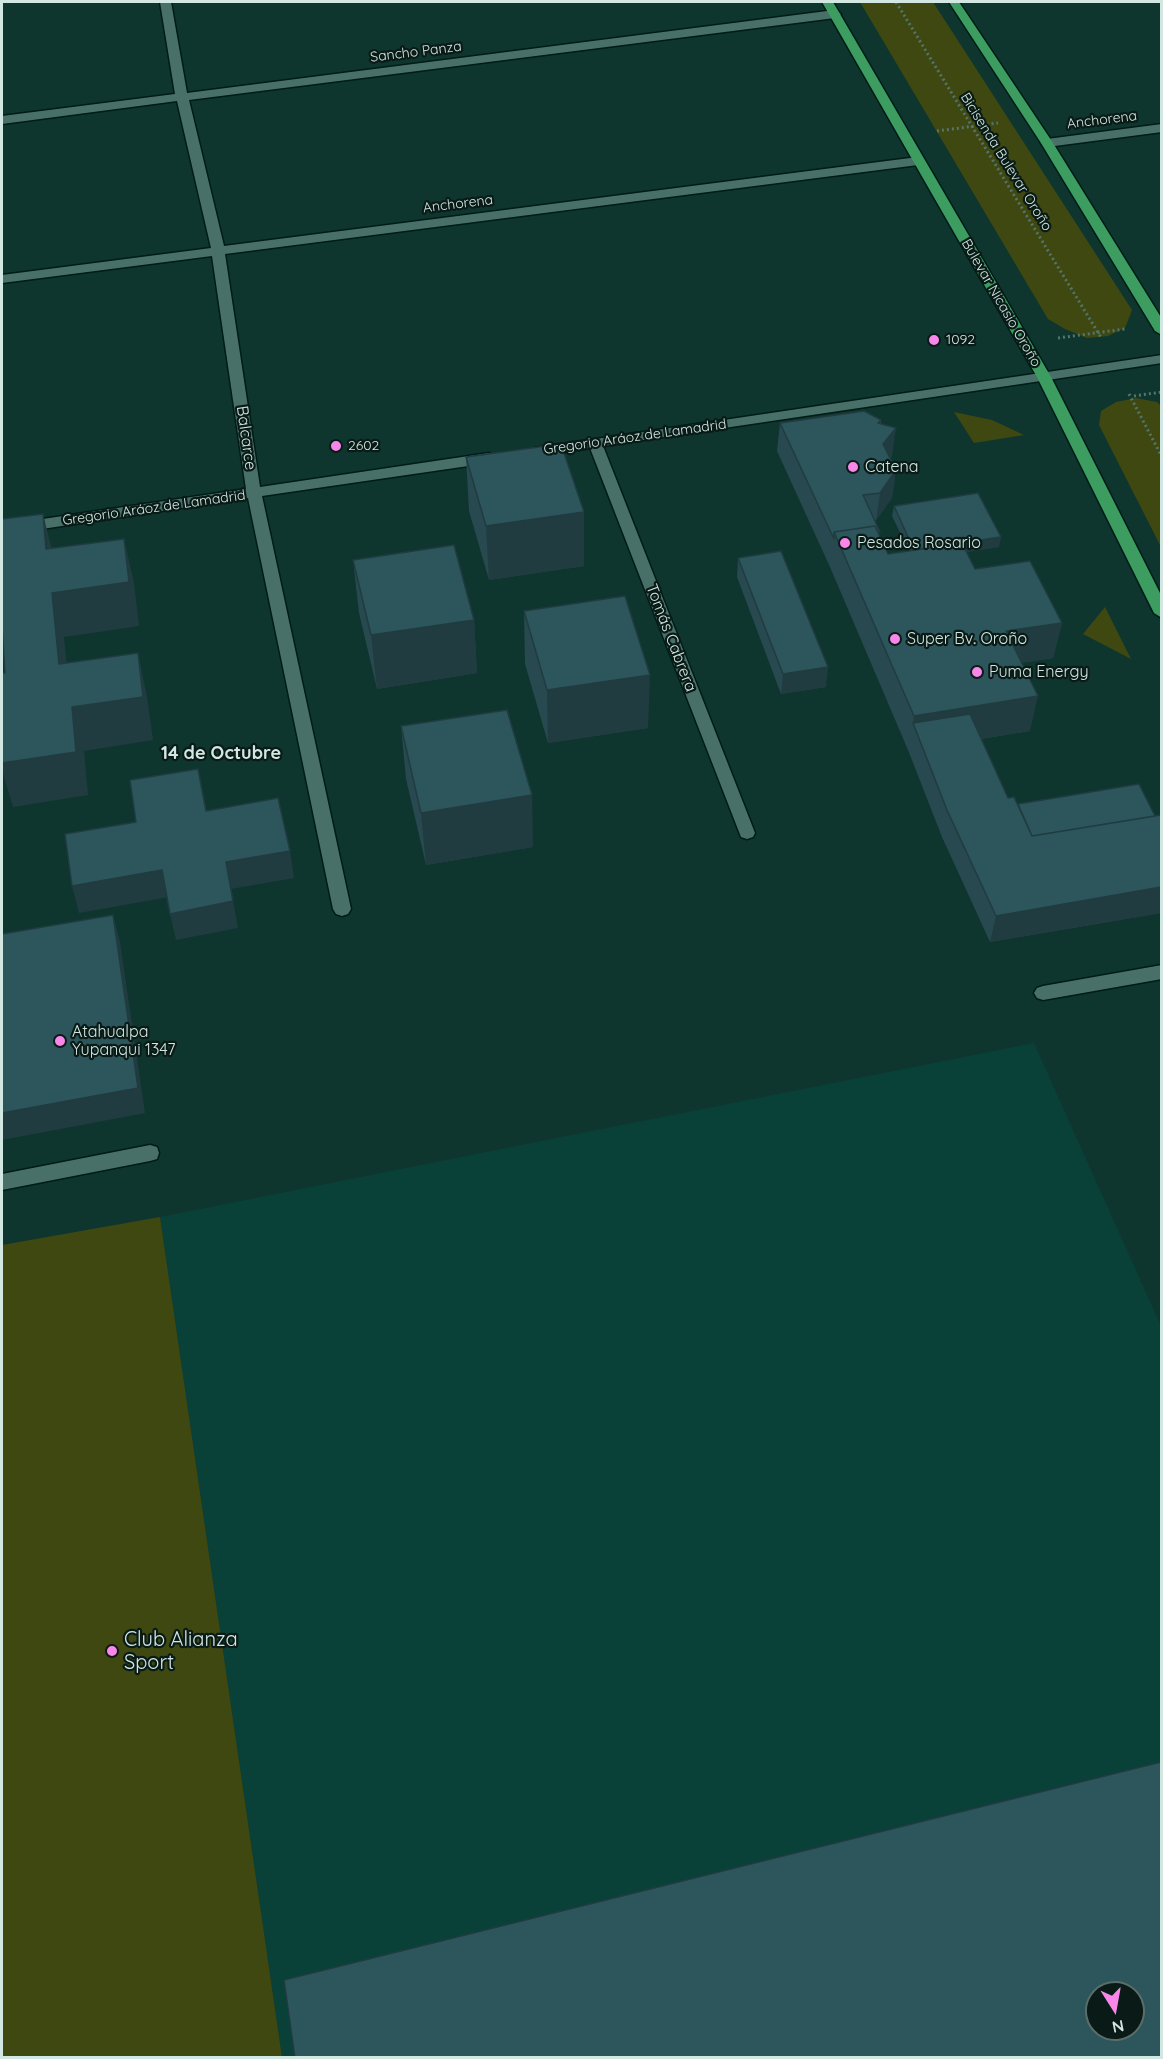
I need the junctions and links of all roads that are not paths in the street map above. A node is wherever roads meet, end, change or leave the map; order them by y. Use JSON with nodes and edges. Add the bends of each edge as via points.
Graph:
{"nodes":[{"id":1,"x":165,"y":2,"type":"edge"},
{"id":2,"x":827,"y":2,"type":"edge"},
{"id":3,"x":954,"y":2,"type":"edge"},
{"id":4,"x":835,"y":14,"type":"junction"},
{"id":5,"x":182,"y":98,"type":"junction"},
{"id":6,"x":2,"y":120,"type":"edge"},
{"id":7,"x":1161,"y":128,"type":"edge"},
{"id":8,"x":1047,"y":143,"type":"junction"},
{"id":9,"x":918,"y":161,"type":"junction"},
{"id":10,"x":218,"y":250,"type":"junction"},
{"id":11,"x":2,"y":279,"type":"edge"},
{"id":12,"x":1160,"y":328,"type":"edge"},
{"id":13,"x":1161,"y":358,"type":"edge"},
{"id":14,"x":1044,"y":377,"type":"junction"},
{"id":15,"x":595,"y":442,"type":"junction"},
{"id":16,"x":524,"y":453,"type":"edge"},
{"id":17,"x":501,"y":456,"type":"edge"},
{"id":18,"x":254,"y":493,"type":"junction"},
{"id":19,"x":2,"y":530,"type":"edge"},
{"id":20,"x":1161,"y":613,"type":"edge"},
{"id":21,"x":747,"y":833,"type":"dead end"},
{"id":22,"x":342,"y":909,"type":"dead end"},
{"id":23,"x":1161,"y":972,"type":"edge"},
{"id":24,"x":1043,"y":993,"type":"dead end"},
{"id":25,"x":150,"y":1153,"type":"dead end"},
{"id":26,"x":2,"y":1182,"type":"edge"}],
"edges":[{"from":1,"to":5,"type":"street","name":"Balcarce"},
{"from":2,"to":4,"type":"main road","name":"Bulevar Nicasio Oroño"},
{"from":3,"to":8,"type":"main road"},
{"from":4,"to":5,"type":"street","name":"Sancho Panza"},
{"from":4,"to":9,"type":"main road","name":"Bulevar Nicasio Oroño"},
{"from":5,"to":6,"type":"street","name":"Sancho Panza"},
{"from":5,"to":10,"type":"street","name":"Balcarce"},
{"from":7,"to":8,"type":"street","name":"Anchorena"},
{"from":8,"to":12,"type":"main road"},
{"from":9,"to":10,"type":"street","name":"Anchorena"},
{"from":9,"to":14,"type":"main road","name":"Bulevar Nicasio Oroño"},
{"from":10,"to":11,"type":"street","name":"Anchorena"},
{"from":10,"to":18,"type":"street","name":"Balcarce"},
{"from":13,"to":14,"type":"street","name":"Gregorio Aráoz de Lamadrid"},
{"from":14,"to":15,"type":"street","name":"Gregorio Aráoz de Lamadrid"},
{"from":14,"to":20,"type":"main road","name":"Bulevar Nicasio Oroño"},
{"from":15,"to":16,"type":"street","name":"Gregorio Aráoz de Lamadrid"},
{"from":15,"to":21,"type":"street","name":"Tomás Cabrera"},
{"from":17,"to":18,"type":"street","name":"Gregorio Aráoz de Lamadrid"},
{"from":18,"to":19,"type":"street","name":"Gregorio Aráoz de Lamadrid"},
{"from":18,"to":22,"type":"street","name":"Balcarce"},
{"from":23,"to":24,"type":"street"},
{"from":25,"to":26,"type":"street"}]}
